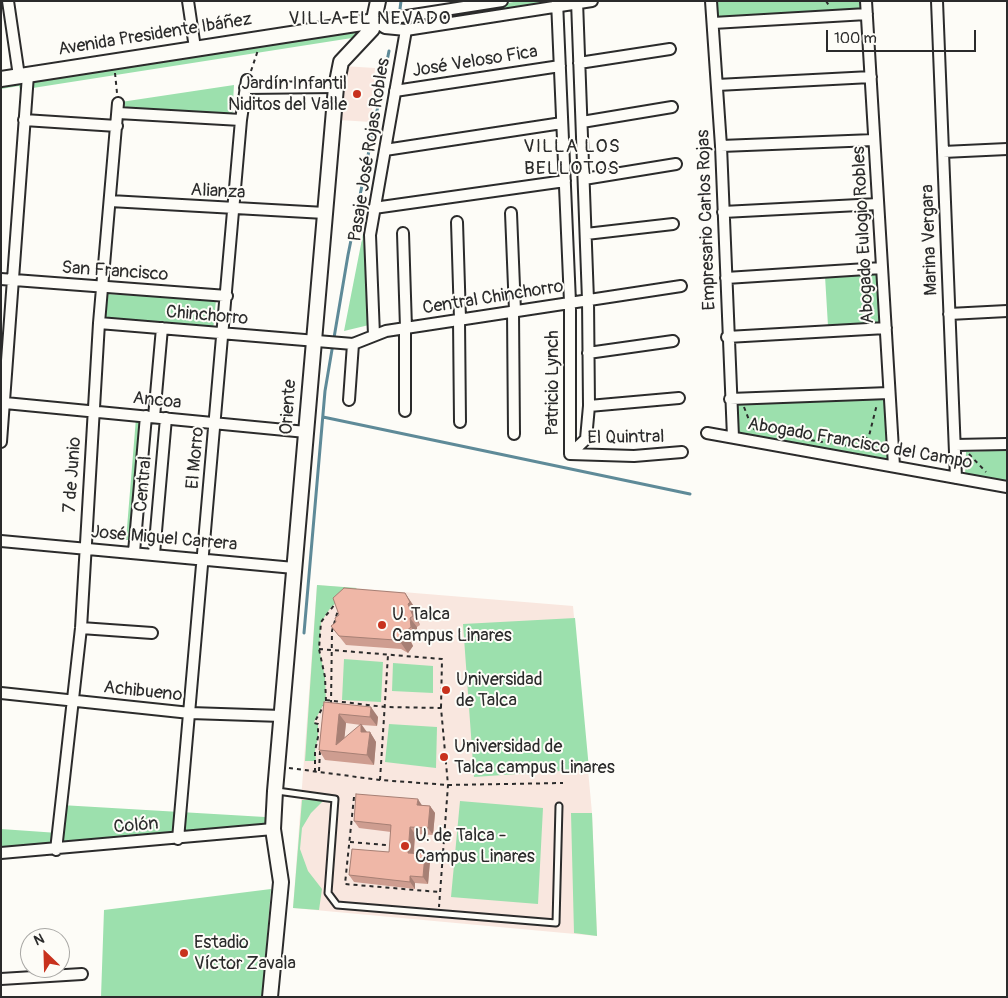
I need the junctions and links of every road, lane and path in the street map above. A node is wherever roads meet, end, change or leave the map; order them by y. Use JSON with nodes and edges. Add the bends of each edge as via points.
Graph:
{"nodes":[{"id":1,"x":8,"y":1,"type":"edge"},
{"id":2,"x":188,"y":1,"type":"edge"},
{"id":3,"x":378,"y":1,"type":"edge"},
{"id":4,"x":502,"y":1,"type":"edge"},
{"id":5,"x":592,"y":1,"type":"edge"},
{"id":6,"x":711,"y":1,"type":"edge"},
{"id":7,"x":866,"y":1,"type":"edge"},
{"id":8,"x":937,"y":1,"type":"edge"},
{"id":9,"x":577,"y":2,"type":"edge"},
{"id":10,"x":558,"y":4,"type":"edge"},
{"id":11,"x":867,"y":14,"type":"junction"},
{"id":12,"x":375,"y":21,"type":"junction"},
{"id":13,"x":713,"y":23,"type":"junction"},
{"id":14,"x":406,"y":30,"type":"junction"},
{"id":15,"x":256,"y":38,"type":"junction"},
{"id":16,"x":195,"y":48,"type":"junction"},
{"id":17,"x":670,"y":49,"type":"dead end"},
{"id":18,"x":114,"y":62,"type":"junction"},
{"id":19,"x":579,"y":63,"type":"junction"},
{"id":20,"x":560,"y":66,"type":"junction"},
{"id":21,"x":24,"y":75,"type":"junction"},
{"id":22,"x":871,"y":77,"type":"junction"},
{"id":23,"x":1,"y":79,"type":"edge"},
{"id":24,"x":246,"y":84,"type":"junction"},
{"id":25,"x":716,"y":85,"type":"junction"},
{"id":26,"x":336,"y":87,"type":"junction"},
{"id":27,"x":395,"y":91,"type":"junction"},
{"id":28,"x":672,"y":107,"type":"dead end"},
{"id":29,"x":118,"y":108,"type":"junction"},
{"id":30,"x":24,"y":120,"type":"junction"},
{"id":31,"x":241,"y":120,"type":"junction"},
{"id":32,"x":582,"y":122,"type":"junction"},
{"id":33,"x":562,"y":124,"type":"junction"},
{"id":34,"x":117,"y":126,"type":"junction"},
{"id":35,"x":874,"y":140,"type":"junction"},
{"id":36,"x":720,"y":146,"type":"junction"},
{"id":37,"x":1007,"y":149,"type":"edge"},
{"id":38,"x":385,"y":150,"type":"junction"},
{"id":39,"x":943,"y":152,"type":"junction"},
{"id":40,"x":676,"y":164,"type":"dead end"},
{"id":41,"x":584,"y":179,"type":"junction"},
{"id":42,"x":565,"y":180,"type":"junction"},
{"id":43,"x":110,"y":201,"type":"junction"},
{"id":44,"x":878,"y":204,"type":"junction"},
{"id":45,"x":374,"y":208,"type":"junction"},
{"id":46,"x":233,"y":209,"type":"junction"},
{"id":47,"x":724,"y":212,"type":"junction"},
{"id":48,"x":325,"y":213,"type":"junction"},
{"id":49,"x":510,"y":213,"type":"dead end"},
{"id":50,"x":457,"y":222,"type":"dead end"},
{"id":51,"x":673,"y":224,"type":"dead end"},
{"id":52,"x":403,"y":233,"type":"dead end"},
{"id":53,"x":586,"y":234,"type":"junction"},
{"id":54,"x":882,"y":268,"type":"junction"},
{"id":55,"x":726,"y":278,"type":"junction"},
{"id":56,"x":1,"y":279,"type":"edge"},
{"id":57,"x":13,"y":281,"type":"junction"},
{"id":58,"x":681,"y":286,"type":"dead end"},
{"id":59,"x":103,"y":287,"type":"junction"},
{"id":60,"x":227,"y":296,"type":"junction"},
{"id":61,"x":588,"y":300,"type":"junction"},
{"id":62,"x":570,"y":302,"type":"junction"},
{"id":63,"x":514,"y":311,"type":"junction"},
{"id":64,"x":1007,"y":311,"type":"edge"},
{"id":65,"x":949,"y":314,"type":"junction"},
{"id":66,"x":460,"y":320,"type":"junction"},
{"id":67,"x":99,"y":323,"type":"junction"},
{"id":68,"x":162,"y":328,"type":"junction"},
{"id":69,"x":406,"y":328,"type":"junction"},
{"id":70,"x":886,"y":328,"type":"junction"},
{"id":71,"x":224,"y":334,"type":"junction"},
{"id":72,"x":374,"y":335,"type":"junction"},
{"id":73,"x":727,"y":337,"type":"junction"},
{"id":74,"x":674,"y":341,"type":"dead end"},
{"id":75,"x":312,"y":342,"type":"junction"},
{"id":76,"x":349,"y":344,"type":"junction"},
{"id":77,"x":588,"y":353,"type":"junction"},
{"id":78,"x":885,"y":393,"type":"junction"},
{"id":79,"x":679,"y":398,"type":"dead end"},
{"id":80,"x":735,"y":398,"type":"junction"},
{"id":81,"x":349,"y":400,"type":"dead end"},
{"id":82,"x":5,"y":403,"type":"junction"},
{"id":83,"x":589,"y":406,"type":"junction"},
{"id":84,"x":93,"y":411,"type":"junction"},
{"id":85,"x":406,"y":411,"type":"dead end"},
{"id":86,"x":150,"y":417,"type":"junction"},
{"id":87,"x":166,"y":418,"type":"junction"},
{"id":88,"x":460,"y":422,"type":"dead end"},
{"id":89,"x":215,"y":424,"type":"junction"},
{"id":90,"x":306,"y":432,"type":"junction"},
{"id":91,"x":761,"y":432,"type":"dead end"},
{"id":92,"x":707,"y":433,"type":"dead end"},
{"id":93,"x":514,"y":434,"type":"dead end"},
{"id":94,"x":733,"y":437,"type":"junction"},
{"id":95,"x":800,"y":439,"type":"dead end"},
{"id":96,"x":1,"y":442,"type":"edge"},
{"id":97,"x":1007,"y":444,"type":"edge"},
{"id":98,"x":955,"y":445,"type":"junction"},
{"id":99,"x":966,"y":445,"type":"junction"},
{"id":100,"x":682,"y":452,"type":"dead end"},
{"id":101,"x":570,"y":454,"type":"junction"},
{"id":102,"x":894,"y":466,"type":"junction"},
{"id":103,"x":991,"y":476,"type":"dead end"},
{"id":104,"x":956,"y":478,"type":"junction"},
{"id":105,"x":1007,"y":487,"type":"edge"},
{"id":106,"x":1,"y":541,"type":"edge"},
{"id":107,"x":85,"y":548,"type":"junction"},
{"id":108,"x":134,"y":552,"type":"junction"},
{"id":109,"x":154,"y":554,"type":"junction"},
{"id":110,"x":202,"y":559,"type":"junction"},
{"id":111,"x":294,"y":568,"type":"junction"},
{"id":112,"x":337,"y":602,"type":"edge"},
{"id":113,"x":340,"y":606,"type":"edge"},
{"id":114,"x":81,"y":628,"type":"junction"},
{"id":115,"x":152,"y":633,"type":"dead end"},
{"id":116,"x":319,"y":649,"type":"junction"},
{"id":117,"x":331,"y":650,"type":"junction"},
{"id":118,"x":388,"y":655,"type":"junction"},
{"id":119,"x":1,"y":693,"type":"edge"},
{"id":120,"x":326,"y":700,"type":"junction"},
{"id":121,"x":73,"y":701,"type":"junction"},
{"id":122,"x":332,"y":703,"type":"junction"},
{"id":123,"x":386,"y":707,"type":"junction"},
{"id":124,"x":329,"y":708,"type":"edge"},
{"id":125,"x":441,"y":708,"type":"junction"},
{"id":126,"x":190,"y":713,"type":"junction"},
{"id":127,"x":282,"y":716,"type":"junction"},
{"id":128,"x":322,"y":726,"type":"edge"},
{"id":129,"x":276,"y":766,"type":"junction"},
{"id":130,"x":315,"y":772,"type":"junction"},
{"id":131,"x":319,"y":772,"type":"junction"},
{"id":132,"x":380,"y":780,"type":"junction"},
{"id":133,"x":563,"y":784,"type":"dead end"},
{"id":134,"x":448,"y":785,"type":"junction"},
{"id":135,"x":275,"y":790,"type":"junction"},
{"id":136,"x":354,"y":797,"type":"edge"},
{"id":137,"x":559,"y":806,"type":"dead end"},
{"id":138,"x":273,"y":829,"type":"junction"},
{"id":139,"x":178,"y":839,"type":"junction"},
{"id":140,"x":350,"y":842,"type":"junction"},
{"id":141,"x":386,"y":845,"type":"dead end"},
{"id":142,"x":56,"y":850,"type":"junction"},
{"id":143,"x":1,"y":853,"type":"edge"},
{"id":144,"x":440,"y":892,"type":"junction"},
{"id":145,"x":438,"y":912,"type":"junction"},
{"id":146,"x":82,"y":974,"type":"dead end"},
{"id":147,"x":1,"y":980,"type":"edge"},
{"id":148,"x":270,"y":997,"type":"edge"}],
"edges":[{"from":1,"to":21,"type":"street"},
{"from":2,"to":16,"type":"street"},
{"from":3,"to":12,"type":"street","name":"Oriente"},
{"from":4,"to":12,"type":"street","name":"Avenida Presidente Ibáñez"},
{"from":5,"to":9,"type":"street","name":"Avenida Presidente Ibáñez"},
{"from":6,"to":13,"type":"street","name":"Empresario Carlos Rojas"},
{"from":7,"to":11,"type":"street","name":"Abogado Eulogio Robles"},
{"from":8,"to":39,"type":"street","name":"Marina Vergara"},
{"from":9,"to":10,"type":"street","name":"Avenida Presidente Ibáñez"},
{"from":9,"to":19,"type":"street","name":"Patricio Lynch"},
{"from":10,"to":14,"type":"street","name":"Avenida Presidente Ibáñez"},
{"from":10,"to":20,"type":"street","name":"Patricio Lynch"},
{"from":11,"to":13,"type":"street"},
{"from":11,"to":22,"type":"street","name":"Abogado Eulogio Robles"},
{"from":12,"to":14,"type":"street","name":"Avenida Presidente Ibáñez","via":[[385,28]]},
{"from":12,"to":15,"type":"street","name":"Avenida Presidente Ibáñez"},
{"from":12,"to":26,"type":"street","name":"Oriente","via":[[366,37],[341,62]]},
{"from":13,"to":25,"type":"street","name":"Empresario Carlos Rojas"},
{"from":14,"to":27,"type":"street","name":"Pasaje José Rojas Robles"},
{"from":15,"to":16,"type":"street","name":"Avenida Presidente Ibáñez"},
{"from":15,"to":24,"type":"path","via":[[259,51]]},
{"from":16,"to":18,"type":"street","name":"Avenida Presidente Ibáñez"},
{"from":17,"to":19,"type":"street"},
{"from":18,"to":21,"type":"street","name":"Avenida Presidente Ibáñez"},
{"from":18,"to":29,"type":"path"},
{"from":19,"to":32,"type":"street","name":"Patricio Lynch"},
{"from":20,"to":27,"type":"street","name":"José Veloso Fica"},
{"from":20,"to":33,"type":"street","name":"Patricio Lynch"},
{"from":21,"to":23,"type":"street","name":"Avenida Presidente Ibáñez"},
{"from":21,"to":30,"type":"street"},
{"from":22,"to":25,"type":"street"},
{"from":22,"to":35,"type":"street","name":"Abogado Eulogio Robles"},
{"from":24,"to":26,"type":"street"},
{"from":24,"to":31,"type":"street","name":"El Morro"},
{"from":25,"to":36,"type":"street","name":"Empresario Carlos Rojas"},
{"from":26,"to":48,"type":"street","name":"Oriente"},
{"from":27,"to":38,"type":"street","name":"Pasaje José Rojas Robles"},
{"from":28,"to":32,"type":"street"},
{"from":29,"to":31,"type":"street"},
{"from":29,"to":34,"type":"street","name":"7 de Junio"},
{"from":30,"to":34,"type":"street"},
{"from":30,"to":57,"type":"street"},
{"from":31,"to":46,"type":"street","name":"El Morro"},
{"from":32,"to":41,"type":"street","name":"Patricio Lynch"},
{"from":33,"to":38,"type":"street"},
{"from":33,"to":42,"type":"street","name":"Patricio Lynch"},
{"from":34,"to":43,"type":"street","name":"7 de Junio"},
{"from":35,"to":36,"type":"street"},
{"from":35,"to":44,"type":"street","name":"Abogado Eulogio Robles"},
{"from":36,"to":47,"type":"street","name":"Empresario Carlos Rojas"},
{"from":37,"to":39,"type":"street"},
{"from":38,"to":45,"type":"street","name":"Pasaje José Rojas Robles"},
{"from":39,"to":65,"type":"street","name":"Marina Vergara"},
{"from":40,"to":41,"type":"street"},
{"from":41,"to":53,"type":"street","name":"Patricio Lynch"},
{"from":42,"to":45,"type":"street"},
{"from":42,"to":62,"type":"street","name":"Patricio Lynch"},
{"from":43,"to":46,"type":"street","name":"Alianza"},
{"from":43,"to":59,"type":"street","name":"7 de Junio"},
{"from":44,"to":47,"type":"street"},
{"from":44,"to":54,"type":"street","name":"Abogado Eulogio Robles"},
{"from":45,"to":72,"type":"street","name":"Pasaje José Rojas Robles","via":[[370,235]]},
{"from":46,"to":48,"type":"street","name":"Alianza"},
{"from":46,"to":60,"type":"street","name":"El Morro"},
{"from":47,"to":55,"type":"street","name":"Empresario Carlos Rojas"},
{"from":48,"to":75,"type":"street","name":"Oriente"},
{"from":49,"to":63,"type":"street"},
{"from":50,"to":66,"type":"street"},
{"from":51,"to":53,"type":"street"},
{"from":52,"to":69,"type":"street"},
{"from":53,"to":61,"type":"street","name":"Patricio Lynch"},
{"from":54,"to":55,"type":"street"},
{"from":54,"to":70,"type":"street","name":"Abogado Eulogio Robles"},
{"from":55,"to":73,"type":"street","name":"Empresario Carlos Rojas"},
{"from":56,"to":57,"type":"street","name":"San Francisco"},
{"from":57,"to":59,"type":"street","name":"San Francisco"},
{"from":57,"to":82,"type":"street"},
{"from":58,"to":61,"type":"street","name":"Central Chinchorro"},
{"from":59,"to":60,"type":"street","name":"San Francisco"},
{"from":59,"to":67,"type":"street","name":"7 de Junio"},
{"from":60,"to":71,"type":"street","name":"El Morro"},
{"from":61,"to":62,"type":"street","name":"Central Chinchorro"},
{"from":61,"to":77,"type":"street","name":"Patricio Lynch"},
{"from":62,"to":63,"type":"street","name":"Central Chinchorro"},
{"from":62,"to":101,"type":"street","name":"Patricio Lynch"},
{"from":63,"to":66,"type":"street","name":"Central Chinchorro"},
{"from":63,"to":93,"type":"street"},
{"from":64,"to":65,"type":"street"},
{"from":65,"to":98,"type":"street","name":"Marina Vergara"},
{"from":66,"to":69,"type":"street","name":"Central Chinchorro"},
{"from":66,"to":88,"type":"street"},
{"from":67,"to":68,"type":"street","name":"Chinchorro"},
{"from":67,"to":84,"type":"street","name":"7 de Junio"},
{"from":68,"to":71,"type":"street","name":"Chinchorro"},
{"from":68,"to":86,"type":"street","name":"Central"},
{"from":69,"to":72,"type":"street","name":"Central Chinchorro"},
{"from":69,"to":85,"type":"street"},
{"from":70,"to":73,"type":"street"},
{"from":70,"to":78,"type":"street","name":"Abogado Eulogio Robles"},
{"from":71,"to":75,"type":"street","name":"Chinchorro"},
{"from":71,"to":89,"type":"street","name":"El Morro"},
{"from":72,"to":76,"type":"street","name":"Central Chinchorro"},
{"from":73,"to":80,"type":"street","name":"Empresario Carlos Rojas"},
{"from":74,"to":77,"type":"street"},
{"from":75,"to":76,"type":"street","name":"Central Chinchorro"},
{"from":75,"to":90,"type":"street","name":"Oriente"},
{"from":76,"to":81,"type":"street"},
{"from":77,"to":83,"type":"street","name":"Patricio Lynch"},
{"from":78,"to":80,"type":"street"},
{"from":78,"to":95,"type":"path","via":[[869,436],[860,445]]},
{"from":78,"to":102,"type":"street","name":"Abogado Eulogio Robles"},
{"from":79,"to":83,"type":"street"},
{"from":80,"to":91,"type":"path","via":[[752,428]]},
{"from":80,"to":94,"type":"street","name":"Empresario Carlos Rojas"},
{"from":82,"to":84,"type":"street","name":"Ancoa"},
{"from":82,"to":96,"type":"street"},
{"from":83,"to":101,"type":"street","name":"Patricio Lynch","via":[[586,439]]},
{"from":84,"to":86,"type":"street","name":"Ancoa"},
{"from":84,"to":107,"type":"street","name":"7 de Junio"},
{"from":86,"to":87,"type":"street","name":"Ancoa"},
{"from":86,"to":108,"type":"street","name":"Central"},
{"from":87,"to":89,"type":"street","name":"Ancoa"},
{"from":87,"to":109,"type":"street","name":"Central"},
{"from":89,"to":90,"type":"street","name":"Ancoa"},
{"from":89,"to":110,"type":"street","name":"El Morro"},
{"from":90,"to":111,"type":"street","name":"Oriente"},
{"from":92,"to":94,"type":"street","name":"Abogado Francisco del Campo"},
{"from":94,"to":102,"type":"street","name":"Abogado Francisco del Campo"},
{"from":97,"to":99,"type":"street"},
{"from":98,"to":99,"type":"street"},
{"from":98,"to":104,"type":"street","name":"Marina Vergara"},
{"from":99,"to":103,"type":"path","via":[[966,452]]},
{"from":100,"to":101,"type":"street","name":"El Quintral","via":[[634,456]]},
{"from":102,"to":104,"type":"street","name":"Abogado Francisco del Campo"},
{"from":104,"to":105,"type":"street","name":"Abogado Francisco del Campo"},
{"from":106,"to":107,"type":"street","name":"José Miguel Carrera"},
{"from":107,"to":108,"type":"street","name":"José Miguel Carrera"},
{"from":107,"to":114,"type":"street","name":"7 de Junio"},
{"from":108,"to":109,"type":"street","name":"José Miguel Carrera"},
{"from":109,"to":110,"type":"street","name":"José Miguel Carrera"},
{"from":110,"to":111,"type":"street","name":"José Miguel Carrera"},
{"from":110,"to":126,"type":"street","name":"El Morro"},
{"from":111,"to":127,"type":"street","name":"Oriente"},
{"from":112,"to":116,"type":"path","via":[[322,622]]},
{"from":113,"to":117,"type":"path","via":[[332,631]]},
{"from":114,"to":115,"type":"street"},
{"from":114,"to":121,"type":"street","name":"7 de Junio"},
{"from":116,"to":117,"type":"path"},
{"from":116,"to":120,"type":"path"},
{"from":117,"to":118,"type":"path"},
{"from":117,"to":122,"type":"path"},
{"from":118,"to":123,"type":"path"},
{"from":118,"to":125,"type":"path","via":[[442,659]]},
{"from":119,"to":121,"type":"street","name":"Achibueno"},
{"from":120,"to":122,"type":"path"},
{"from":120,"to":130,"type":"path","via":[[314,722],[318,724]]},
{"from":121,"to":126,"type":"street","name":"Achibueno"},
{"from":121,"to":142,"type":"street","name":"7 de Junio"},
{"from":122,"to":123,"type":"path"},
{"from":122,"to":124,"type":"path"},
{"from":123,"to":125,"type":"path"},
{"from":123,"to":132,"type":"path"},
{"from":125,"to":134,"type":"path"},
{"from":126,"to":127,"type":"street","name":"Achibueno"},
{"from":126,"to":139,"type":"street","name":"El Morro"},
{"from":127,"to":129,"type":"street","name":"Oriente"},
{"from":128,"to":131,"type":"path"},
{"from":129,"to":130,"type":"path"},
{"from":129,"to":135,"type":"street","name":"Oriente"},
{"from":130,"to":131,"type":"path"},
{"from":131,"to":132,"type":"path"},
{"from":132,"to":134,"type":"path"},
{"from":133,"to":134,"type":"path"},
{"from":134,"to":144,"type":"path"},
{"from":135,"to":138,"type":"street","name":"Oriente"},
{"from":135,"to":145,"type":"lane","via":[[335,799],[328,893],[337,905]]},
{"from":136,"to":140,"type":"path"},
{"from":137,"to":145,"type":"lane","via":[[556,923]]},
{"from":138,"to":139,"type":"street","name":"Colón"},
{"from":138,"to":148,"type":"street","name":"Oriente","via":[[281,882]]},
{"from":139,"to":142,"type":"street","name":"Colón"},
{"from":140,"to":141,"type":"path"},
{"from":140,"to":144,"type":"path","via":[[345,884]]},
{"from":142,"to":143,"type":"street","name":"Colón"},
{"from":144,"to":145,"type":"path"},
{"from":146,"to":147,"type":"street"}]}
